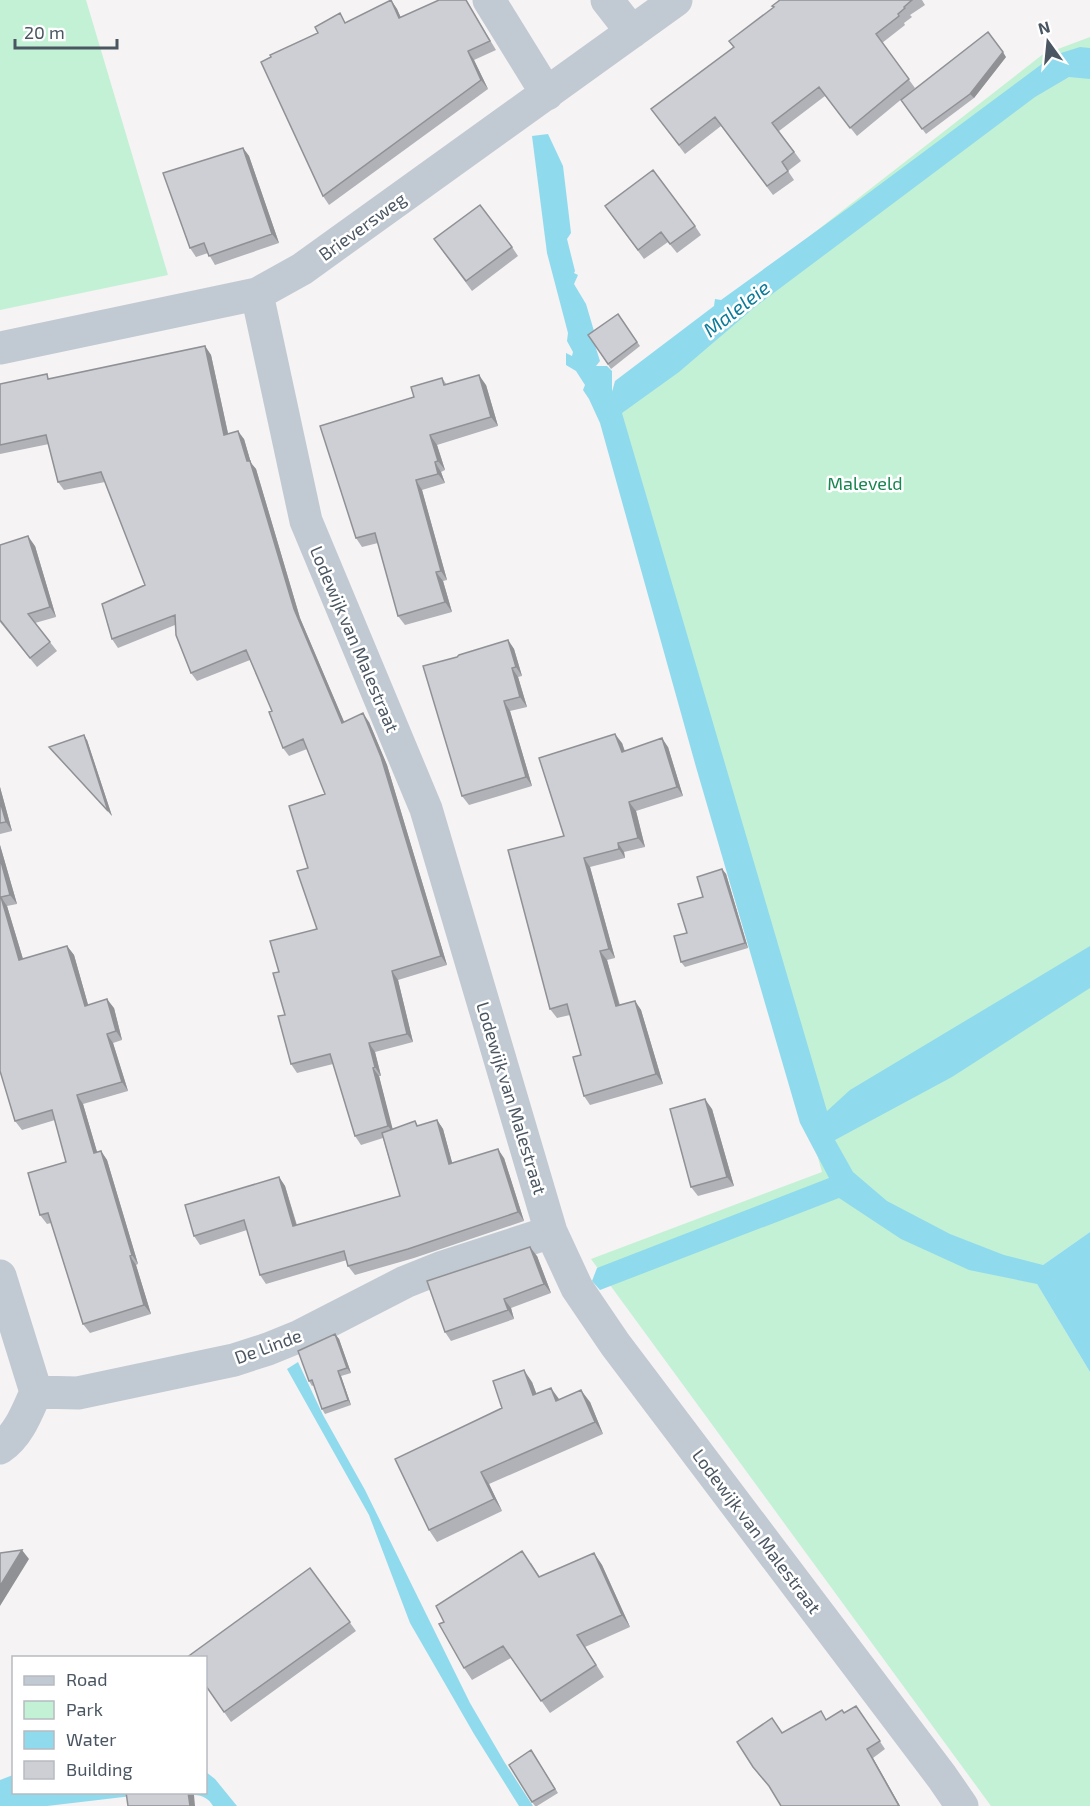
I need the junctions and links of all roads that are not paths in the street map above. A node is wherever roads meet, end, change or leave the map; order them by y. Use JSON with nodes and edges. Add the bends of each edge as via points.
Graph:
{"nodes":[{"id":1,"x":489,"y":0,"type":"edge"},
{"id":2,"x":607,"y":0,"type":"edge"},
{"id":3,"x":676,"y":0,"type":"edge"},
{"id":4,"x":632,"y":32,"type":"junction"},
{"id":5,"x":547,"y":94,"type":"junction"},
{"id":6,"x":257,"y":294,"type":"junction"},
{"id":7,"x":0,"y":348,"type":"edge"},
{"id":8,"x":551,"y":1232,"type":"junction"},
{"id":9,"x":0,"y":1276,"type":"edge"},
{"id":10,"x":36,"y":1392,"type":"junction"},
{"id":11,"x":0,"y":1448,"type":"edge"},
{"id":12,"x":962,"y":1806,"type":"edge"}],
"edges":[{"from":1,"to":5,"type":"street"},
{"from":2,"to":4,"type":"street"},
{"from":3,"to":4,"type":"street","name":"Brieversweg"},
{"from":4,"to":5,"type":"street","name":"Brieversweg"},
{"from":5,"to":6,"type":"street","name":"Brieversweg","via":[[302,269]]},
{"from":6,"to":7,"type":"street","name":"Brieversweg"},
{"from":6,"to":8,"type":"street","name":"Lodewijk van Malestraat","via":[[306,522],[426,809]]},
{"from":8,"to":10,"type":"street","name":"De Linde","via":[[414,1278],[300,1336],[234,1360],[78,1393]]},
{"from":8,"to":12,"type":"street","name":"Lodewijk van Malestraat","via":[[577,1288],[615,1344]]},
{"from":9,"to":10,"type":"street"},
{"from":10,"to":11,"type":"street","via":[[21,1424]]}]}
